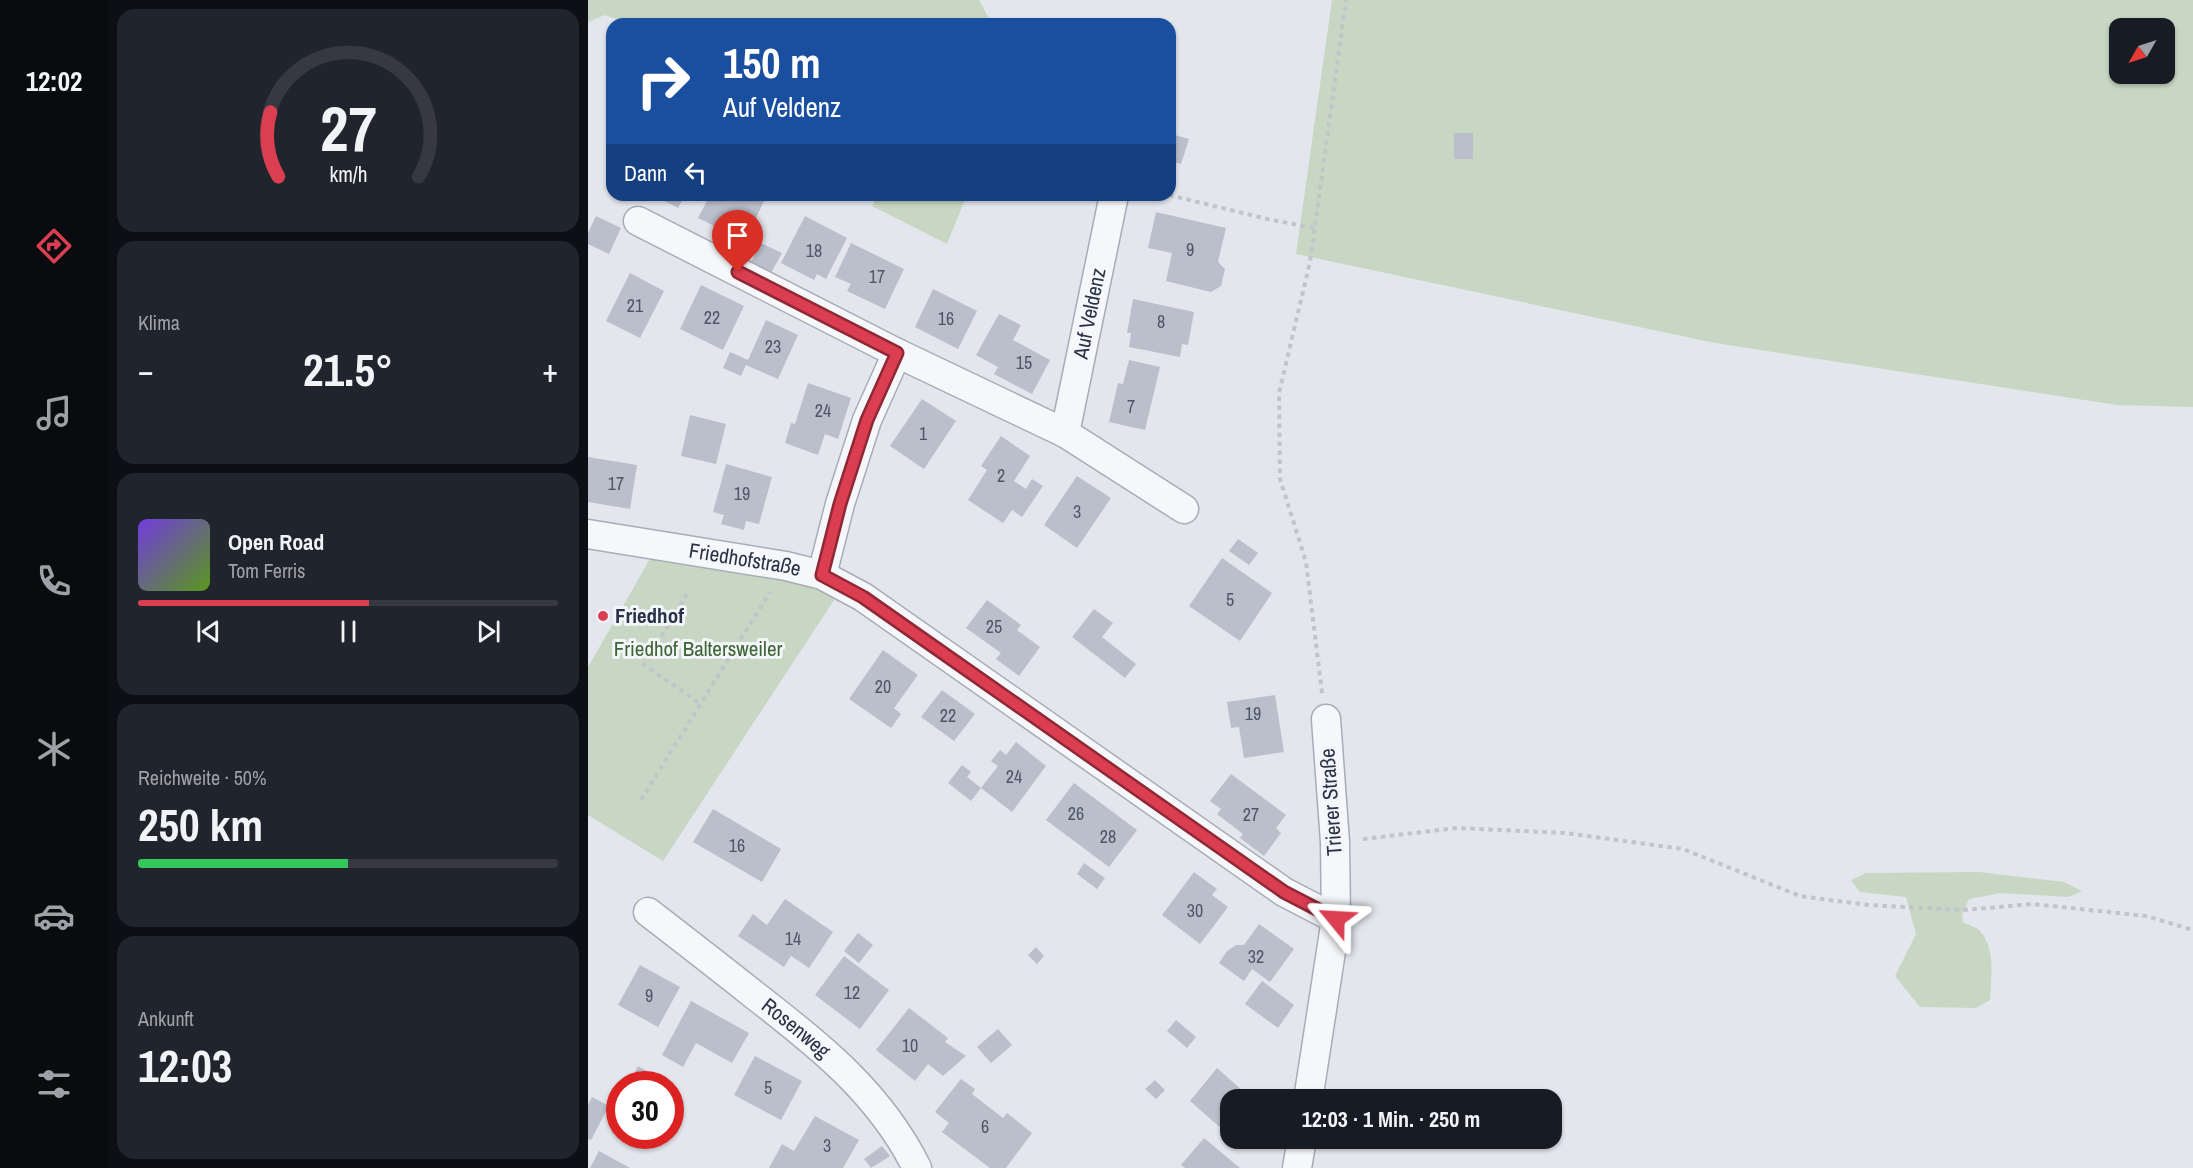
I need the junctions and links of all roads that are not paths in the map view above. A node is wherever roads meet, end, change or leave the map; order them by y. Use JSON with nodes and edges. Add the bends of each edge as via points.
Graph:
{"nodes":[{"id":1,"x":1113,"y":201,"type":"edge"},
{"id":2,"x":638,"y":221,"type":"dead end"},
{"id":3,"x":897,"y":353,"type":"junction"},
{"id":4,"x":1065,"y":433,"type":"junction"},
{"id":5,"x":1184,"y":509,"type":"dead end"},
{"id":6,"x":588,"y":534,"type":"edge"},
{"id":7,"x":822,"y":575,"type":"junction"},
{"id":8,"x":1326,"y":719,"type":"road end"},
{"id":9,"x":648,"y":912,"type":"dead end"},
{"id":10,"x":1336,"y":919,"type":"junction"},
{"id":11,"x":1310,"y":1089,"type":"edge"},
{"id":12,"x":1300,"y":1149,"type":"edge"},
{"id":13,"x":917,"y":1168,"type":"edge"},
{"id":14,"x":1297,"y":1168,"type":"edge"}],
"edges":[{"from":1,"to":4,"type":"street","name":"Auf Veldenz"},
{"from":2,"to":3,"type":"street"},
{"from":3,"to":4,"type":"street"},
{"from":3,"to":7,"type":"street","via":[[867,420]]},
{"from":4,"to":5,"type":"street"},
{"from":6,"to":7,"type":"street","name":"Friedhofstraße"},
{"from":7,"to":10,"type":"street","name":"Friedhofstraße","via":[[863,597],[1284,892]]},
{"from":8,"to":10,"type":"street","name":"Trierer Straße"},
{"from":9,"to":13,"type":"street","name":"Rosenweg","via":[[839,1064],[873,1099],[905,1143]]},
{"from":10,"to":11,"type":"street","name":"Trierer Straße"},
{"from":12,"to":14,"type":"street"}]}
